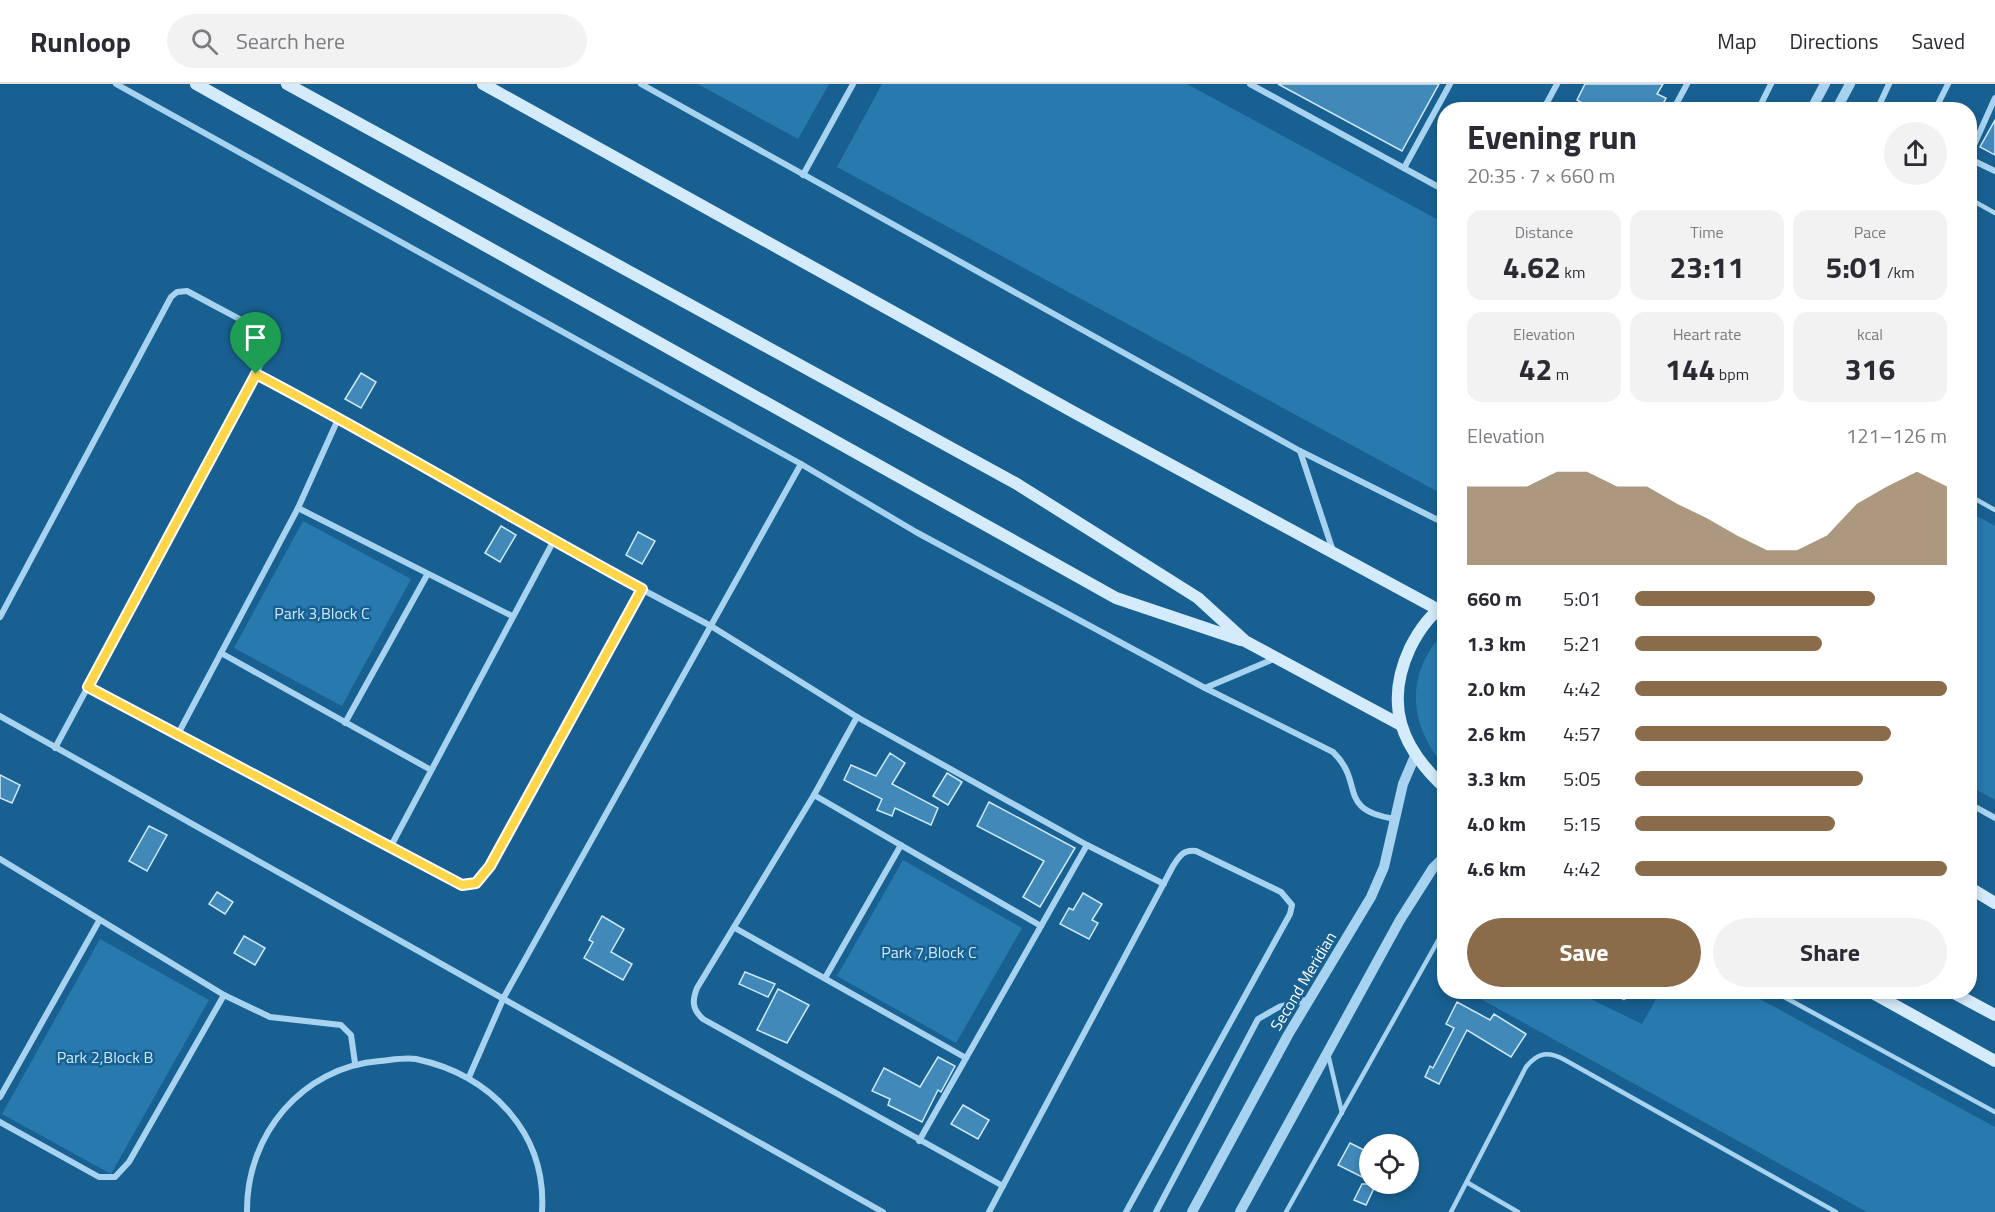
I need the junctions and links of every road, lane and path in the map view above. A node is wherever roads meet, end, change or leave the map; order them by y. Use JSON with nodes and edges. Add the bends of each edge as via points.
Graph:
{"nodes":[{"id":1,"x":116,"y":84,"type":"edge"},
{"id":2,"x":196,"y":84,"type":"edge"},
{"id":3,"x":287,"y":84,"type":"edge"},
{"id":4,"x":483,"y":84,"type":"edge"},
{"id":5,"x":641,"y":84,"type":"edge"},
{"id":6,"x":853,"y":84,"type":"edge"},
{"id":7,"x":1250,"y":84,"type":"edge"},
{"id":8,"x":1450,"y":84,"type":"edge"},
{"id":9,"x":1557,"y":84,"type":"edge"},
{"id":10,"x":1687,"y":84,"type":"edge"},
{"id":11,"x":1771,"y":84,"type":"edge"},
{"id":12,"x":1825,"y":84,"type":"edge"},
{"id":13,"x":1850,"y":84,"type":"edge"},
{"id":14,"x":1890,"y":84,"type":"edge"},
{"id":15,"x":1948,"y":84,"type":"edge"},
{"id":16,"x":1995,"y":98,"type":"edge"},
{"id":17,"x":1440,"y":102,"type":"edge"},
{"id":18,"x":1547,"y":102,"type":"edge"},
{"id":19,"x":1677,"y":102,"type":"edge"},
{"id":20,"x":1762,"y":102,"type":"edge"},
{"id":21,"x":1815,"y":102,"type":"edge"},
{"id":22,"x":1840,"y":102,"type":"edge"},
{"id":23,"x":1881,"y":102,"type":"edge"},
{"id":24,"x":1939,"y":102,"type":"edge"},
{"id":25,"x":1437,"y":108,"type":"edge"},
{"id":26,"x":1977,"y":138,"type":"edge"},
{"id":27,"x":1977,"y":162,"type":"edge"},
{"id":28,"x":1404,"y":168,"type":"junction"},
{"id":29,"x":1995,"y":171,"type":"edge"},
{"id":30,"x":803,"y":175,"type":"junction"},
{"id":31,"x":1437,"y":186,"type":"edge"},
{"id":32,"x":1977,"y":203,"type":"edge"},
{"id":33,"x":1995,"y":213,"type":"edge"},
{"id":34,"x":256,"y":374,"type":"junction"},
{"id":35,"x":339,"y":417,"type":"junction"},
{"id":36,"x":1300,"y":451,"type":"junction"},
{"id":37,"x":801,"y":464,"type":"junction"},
{"id":38,"x":1977,"y":500,"type":"edge"},
{"id":39,"x":298,"y":508,"type":"junction"},
{"id":40,"x":1995,"y":510,"type":"edge"},
{"id":41,"x":1437,"y":520,"type":"edge"},
{"id":42,"x":553,"y":542,"type":"junction"},
{"id":43,"x":1334,"y":552,"type":"junction"},
{"id":44,"x":427,"y":574,"type":"junction"},
{"id":45,"x":642,"y":589,"type":"junction"},
{"id":46,"x":1437,"y":605,"type":"edge"},
{"id":47,"x":1437,"y":613,"type":"edge"},
{"id":48,"x":512,"y":616,"type":"junction"},
{"id":49,"x":0,"y":617,"type":"edge"},
{"id":50,"x":711,"y":626,"type":"junction"},
{"id":51,"x":1245,"y":641,"type":"junction"},
{"id":52,"x":221,"y":654,"type":"junction"},
{"id":53,"x":1276,"y":658,"type":"junction"},
{"id":54,"x":88,"y":687,"type":"junction"},
{"id":55,"x":1205,"y":688,"type":"junction"},
{"id":56,"x":0,"y":716,"type":"edge"},
{"id":57,"x":857,"y":717,"type":"junction"},
{"id":58,"x":345,"y":723,"type":"junction"},
{"id":59,"x":1401,"y":725,"type":"junction"},
{"id":60,"x":178,"y":734,"type":"junction"},
{"id":61,"x":55,"y":748,"type":"junction"},
{"id":62,"x":1415,"y":756,"type":"junction"},
{"id":63,"x":431,"y":770,"type":"junction"},
{"id":64,"x":1437,"y":780,"type":"edge"},
{"id":65,"x":814,"y":795,"type":"junction"},
{"id":66,"x":1977,"y":808,"type":"edge"},
{"id":67,"x":1995,"y":818,"type":"edge"},
{"id":68,"x":1395,"y":819,"type":"junction"},
{"id":69,"x":901,"y":845,"type":"junction"},
{"id":70,"x":1087,"y":845,"type":"junction"},
{"id":71,"x":391,"y":846,"type":"junction"},
{"id":72,"x":0,"y":859,"type":"edge"},
{"id":73,"x":1437,"y":866,"type":"edge"},
{"id":74,"x":1164,"y":884,"type":"junction"},
{"id":75,"x":1977,"y":892,"type":"edge"},
{"id":76,"x":1995,"y":903,"type":"edge"},
{"id":77,"x":99,"y":921,"type":"junction"},
{"id":78,"x":1041,"y":926,"type":"junction"},
{"id":79,"x":735,"y":928,"type":"junction"},
{"id":80,"x":1437,"y":943,"type":"edge"},
{"id":81,"x":825,"y":978,"type":"junction"},
{"id":82,"x":224,"y":995,"type":"junction"},
{"id":83,"x":504,"y":997,"type":"junction"},
{"id":84,"x":1310,"y":998,"type":"junction"},
{"id":85,"x":1788,"y":999,"type":"edge"},
{"id":86,"x":1884,"y":999,"type":"edge"},
{"id":87,"x":1965,"y":999,"type":"edge"},
{"id":88,"x":1995,"y":1016,"type":"edge"},
{"id":89,"x":1327,"y":1053,"type":"junction"},
{"id":90,"x":966,"y":1058,"type":"junction"},
{"id":91,"x":1995,"y":1061,"type":"edge"},
{"id":92,"x":355,"y":1063,"type":"junction"},
{"id":93,"x":470,"y":1077,"type":"junction"},
{"id":94,"x":0,"y":1097,"type":"edge"},
{"id":95,"x":1995,"y":1112,"type":"edge"},
{"id":96,"x":1342,"y":1113,"type":"junction"},
{"id":97,"x":0,"y":1122,"type":"edge"},
{"id":98,"x":919,"y":1141,"type":"junction"},
{"id":99,"x":1468,"y":1183,"type":"junction"},
{"id":100,"x":1003,"y":1186,"type":"junction"},
{"id":101,"x":248,"y":1212,"type":"edge"},
{"id":102,"x":542,"y":1212,"type":"edge"},
{"id":103,"x":883,"y":1212,"type":"edge"},
{"id":104,"x":989,"y":1212,"type":"edge"},
{"id":105,"x":1126,"y":1212,"type":"edge"},
{"id":106,"x":1156,"y":1212,"type":"edge"},
{"id":107,"x":1192,"y":1212,"type":"edge"},
{"id":108,"x":1240,"y":1212,"type":"edge"},
{"id":109,"x":1286,"y":1212,"type":"edge"},
{"id":110,"x":1451,"y":1212,"type":"edge"},
{"id":111,"x":1518,"y":1212,"type":"edge"},
{"id":112,"x":1836,"y":1212,"type":"edge"}],
"edges":[{"from":1,"to":37,"type":"street"},
{"from":2,"to":51,"type":"main road","via":[[1116,598]]},
{"from":3,"to":51,"type":"main road","via":[[1017,484],[1198,598]]},
{"from":4,"to":43,"type":"main road"},
{"from":5,"to":30,"type":"street"},
{"from":6,"to":30,"type":"street"},
{"from":7,"to":28,"type":"street"},
{"from":8,"to":17,"type":"street"},
{"from":9,"to":18,"type":"street"},
{"from":10,"to":19,"type":"street"},
{"from":11,"to":20,"type":"street"},
{"from":12,"to":21,"type":"street"},
{"from":13,"to":22,"type":"street"},
{"from":14,"to":23,"type":"street"},
{"from":15,"to":24,"type":"street"},
{"from":16,"to":26,"type":"street"},
{"from":25,"to":28,"type":"street"},
{"from":27,"to":29,"type":"street"},
{"from":28,"to":31,"type":"street"},
{"from":30,"to":36,"type":"street"},
{"from":32,"to":33,"type":"lane"},
{"from":34,"to":35,"type":"street"},
{"from":34,"to":49,"type":"street","via":[[266,350],[265,337],[258,329],[187,291],[171,297]]},
{"from":34,"to":54,"type":"street"},
{"from":35,"to":39,"type":"street"},
{"from":35,"to":42,"type":"street"},
{"from":36,"to":41,"type":"street"},
{"from":36,"to":43,"type":"street"},
{"from":37,"to":50,"type":"street"},
{"from":37,"to":55,"type":"street","via":[[916,532]]},
{"from":38,"to":40,"type":"lane"},
{"from":39,"to":44,"type":"street"},
{"from":39,"to":52,"type":"street"},
{"from":42,"to":45,"type":"street"},
{"from":42,"to":48,"type":"street"},
{"from":43,"to":46,"type":"main road"},
{"from":44,"to":48,"type":"street"},
{"from":44,"to":58,"type":"street"},
{"from":45,"to":50,"type":"street"},
{"from":45,"to":71,"type":"street","via":[[490,866],[476,883],[462,885]]},
{"from":47,"to":59,"type":"main road","via":[[1419,630],[1401,668],[1397,696]]},
{"from":48,"to":63,"type":"street"},
{"from":50,"to":57,"type":"street"},
{"from":50,"to":83,"type":"street"},
{"from":51,"to":53,"type":"main road"},
{"from":52,"to":58,"type":"street"},
{"from":52,"to":60,"type":"street"},
{"from":53,"to":55,"type":"street"},
{"from":53,"to":59,"type":"main road"},
{"from":54,"to":60,"type":"street"},
{"from":54,"to":61,"type":"street"},
{"from":55,"to":68,"type":"street","via":[[1333,752],[1341,760],[1363,810]]},
{"from":56,"to":61,"type":"street"},
{"from":57,"to":65,"type":"street"},
{"from":57,"to":70,"type":"street"},
{"from":58,"to":63,"type":"street"},
{"from":59,"to":62,"type":"main road"},
{"from":60,"to":71,"type":"street"},
{"from":61,"to":83,"type":"street"},
{"from":62,"to":64,"type":"main road"},
{"from":62,"to":68,"type":"street","name":"Second Meridian"},
{"from":63,"to":71,"type":"street"},
{"from":65,"to":69,"type":"street"},
{"from":65,"to":79,"type":"street"},
{"from":66,"to":67,"type":"street"},
{"from":68,"to":84,"type":"street","name":"Second Meridian","via":[[1380,879]]},
{"from":69,"to":78,"type":"street"},
{"from":69,"to":81,"type":"street"},
{"from":70,"to":74,"type":"street"},
{"from":70,"to":78,"type":"street"},
{"from":72,"to":77,"type":"street"},
{"from":73,"to":89,"type":"street","via":[[1421,885]]},
{"from":74,"to":100,"type":"street"},
{"from":74,"to":105,"type":"street","via":[[1180,855],[1196,851],[1281,892],[1292,904]]},
{"from":75,"to":76,"type":"main road"},
{"from":77,"to":82,"type":"street"},
{"from":77,"to":94,"type":"street"},
{"from":78,"to":90,"type":"street"},
{"from":79,"to":81,"type":"street"},
{"from":79,"to":98,"type":"street","via":[[697,988],[693,999],[695,1012]]},
{"from":80,"to":96,"type":"lane"},
{"from":81,"to":90,"type":"street"},
{"from":82,"to":92,"type":"street","via":[[270,1017],[341,1025],[351,1035]]},
{"from":82,"to":97,"type":"street","via":[[129,1162],[115,1177],[99,1177]]},
{"from":83,"to":93,"type":"street"},
{"from":83,"to":103,"type":"street"},
{"from":84,"to":106,"type":"street","via":[[1273,1009],[1258,1019]]},
{"from":84,"to":107,"type":"street","name":"Second Meridian"},
{"from":85,"to":95,"type":"lane"},
{"from":86,"to":91,"type":"main road"},
{"from":87,"to":88,"type":"main road"},
{"from":89,"to":96,"type":"lane"},
{"from":89,"to":108,"type":"street"},
{"from":90,"to":98,"type":"street"},
{"from":92,"to":93,"type":"street","via":[[414,1059]]},
{"from":92,"to":101,"type":"street","via":[[315,1081],[282,1110],[259,1146],[247,1189]]},
{"from":93,"to":102,"type":"street","via":[[506,1106],[531,1145],[543,1190]]},
{"from":96,"to":109,"type":"lane"},
{"from":98,"to":100,"type":"street"},
{"from":99,"to":110,"type":"lane"},
{"from":99,"to":111,"type":"lane"},
{"from":99,"to":112,"type":"lane","via":[[1526,1067],[1543,1053],[1554,1054]]},
{"from":100,"to":104,"type":"street"}]}
